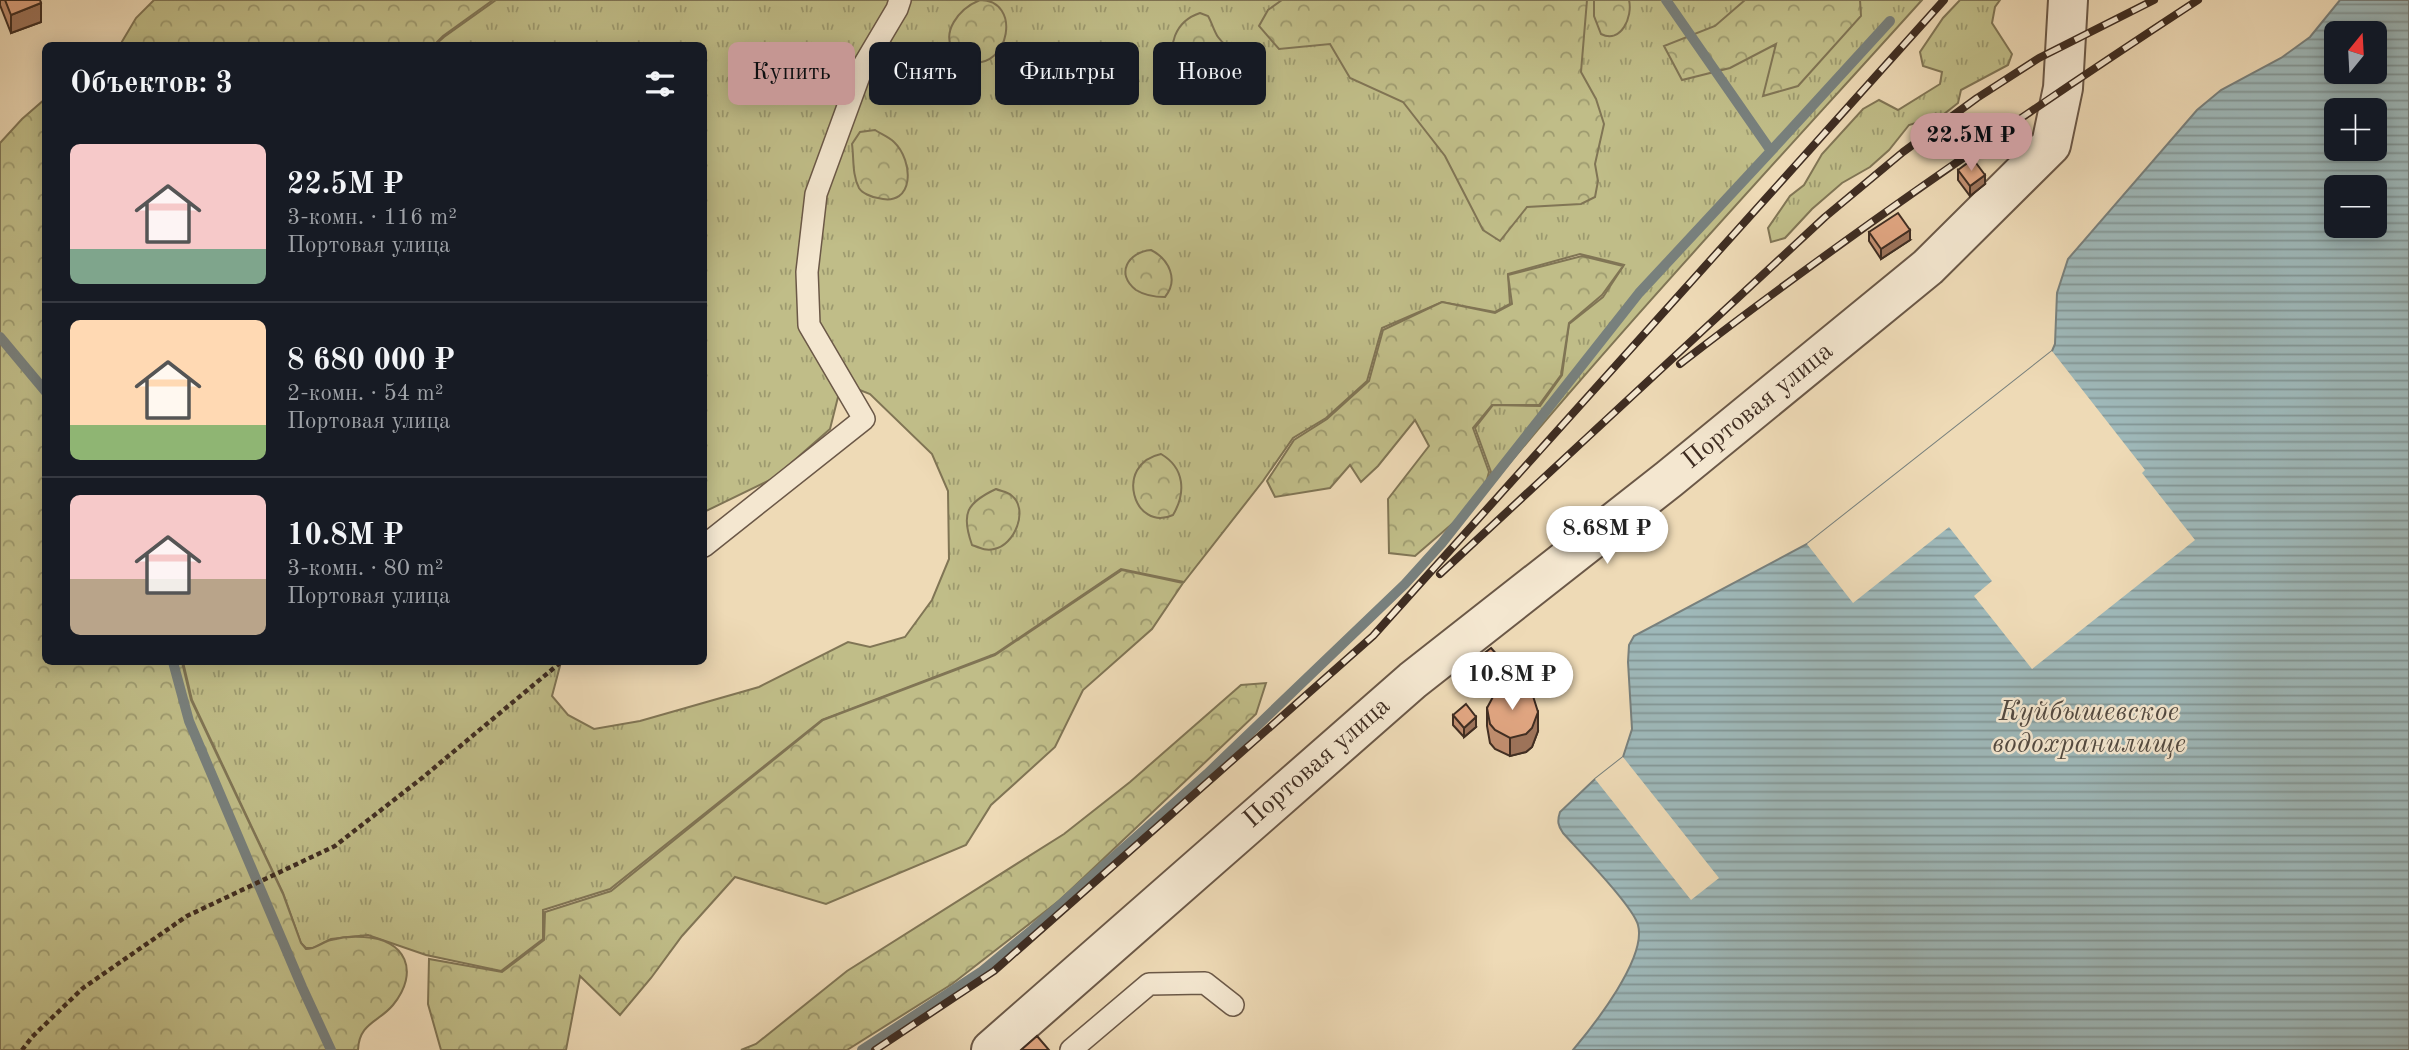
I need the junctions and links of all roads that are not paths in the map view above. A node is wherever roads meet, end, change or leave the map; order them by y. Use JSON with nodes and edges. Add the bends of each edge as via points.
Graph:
{"nodes":[{"id":1,"x":900,"y":0,"type":"edge"},
{"id":2,"x":2068,"y":0,"type":"edge"},
{"id":3,"x":707,"y":544,"type":"edge"},
{"id":4,"x":1233,"y":1005,"type":"dead end"},
{"id":5,"x":991,"y":1050,"type":"edge"},
{"id":6,"x":1071,"y":1050,"type":"edge"}],
"edges":[{"from":1,"to":3,"type":"lane","via":[[862,68],[816,194],[807,272],[809,325],[864,419]]},
{"from":2,"to":5,"type":"street","name":"Портовая улица","via":[[2063,88],[2051,145],[1928,267],[1413,680]]},
{"from":4,"to":6,"type":"lane","via":[[1205,983],[1149,984]]}]}
